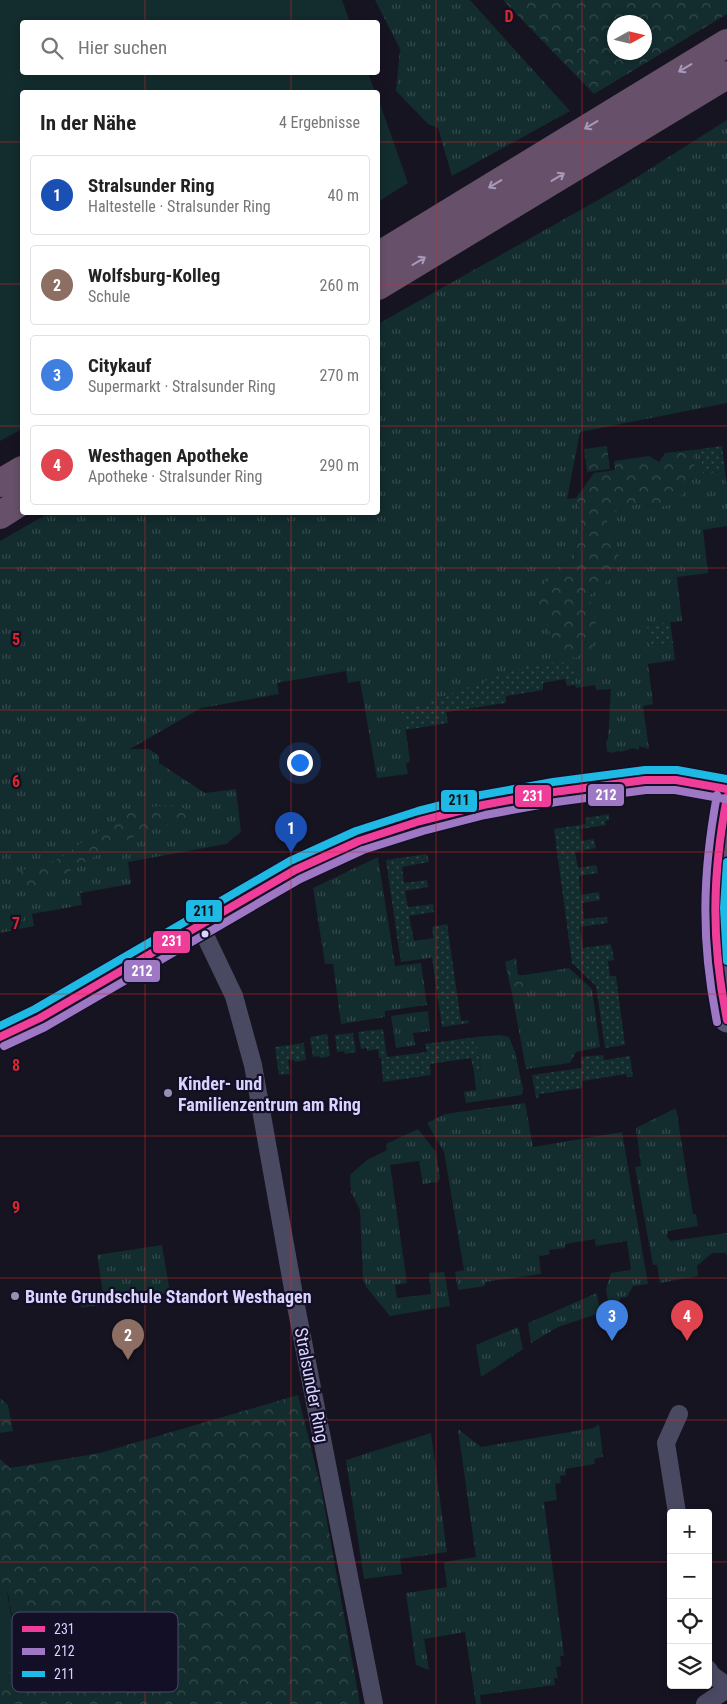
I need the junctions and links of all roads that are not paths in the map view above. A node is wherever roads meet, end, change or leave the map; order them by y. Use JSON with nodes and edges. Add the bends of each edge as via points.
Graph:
{"nodes":[{"id":1,"x":727,"y":43,"type":"edge"},
{"id":2,"x":727,"y":75,"type":"edge"},
{"id":3,"x":380,"y":255,"type":"edge"},
{"id":4,"x":380,"y":285,"type":"edge"},
{"id":5,"x":20,"y":471,"type":"edge"},
{"id":6,"x":0,"y":484,"type":"edge"},
{"id":7,"x":20,"y":502,"type":"edge"},
{"id":8,"x":0,"y":515,"type":"edge"},
{"id":9,"x":727,"y":790,"type":"edge"},
{"id":10,"x":727,"y":797,"type":"edge"},
{"id":11,"x":200,"y":925,"type":"junction"},
{"id":12,"x":727,"y":1020,"type":"edge"},
{"id":13,"x":0,"y":1037,"type":"edge"},
{"id":14,"x":679,"y":1414,"type":"dead end"},
{"id":15,"x":676,"y":1509,"type":"edge"},
{"id":16,"x":712,"y":1675,"type":"edge"},
{"id":17,"x":727,"y":1687,"type":"edge"},
{"id":18,"x":374,"y":1704,"type":"edge"},
{"id":19,"x":706,"y":1704,"type":"edge"}],
"edges":[{"from":1,"to":3,"type":"highway","one_way":true},
{"from":4,"to":2,"type":"highway","one_way":true},
{"from":5,"to":6,"type":"highway"},
{"from":7,"to":8,"type":"highway"},
{"from":9,"to":11,"type":"street","via":[[676,780],[645,780],[554,792],[420,821],[327,854]]},
{"from":10,"to":12,"type":"street","via":[[718,839],[713,921]]},
{"from":11,"to":13,"type":"street","via":[[40,1018]]},
{"from":11,"to":18,"type":"street","name":"Stralsunder Ring","via":[[234,996],[253,1065]]},
{"from":14,"to":15,"type":"street","via":[[666,1444]]},
{"from":16,"to":17,"type":"street"},
{"from":17,"to":19,"type":"street"}]}
